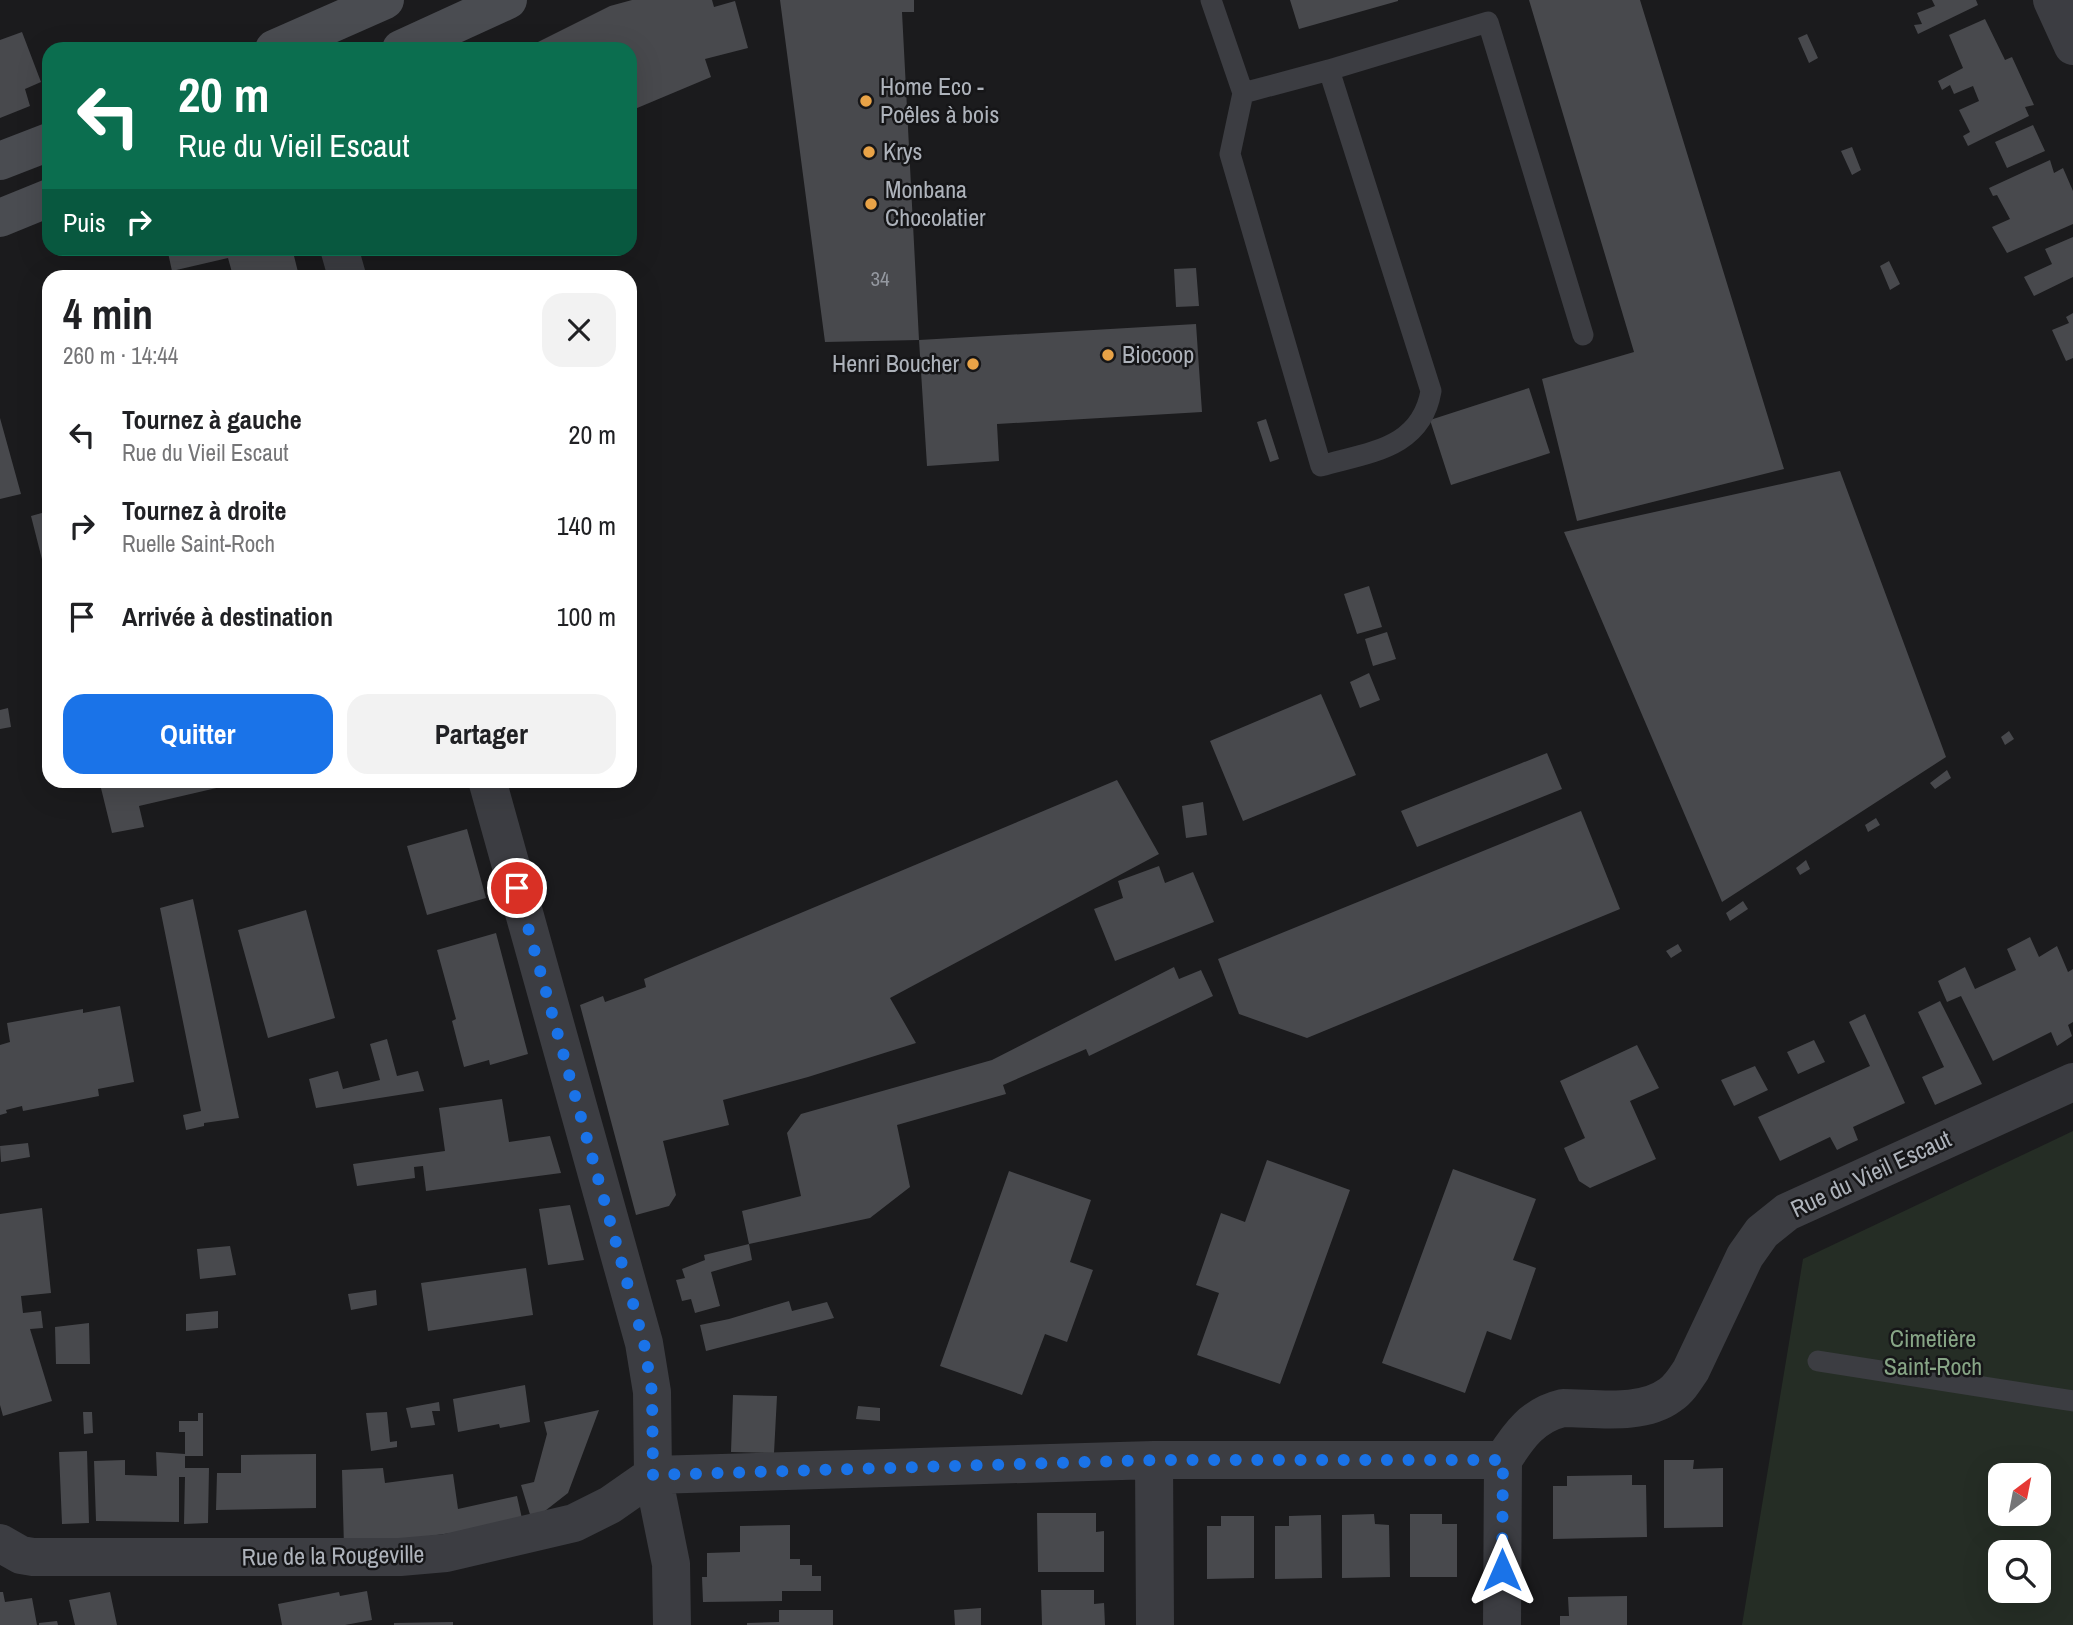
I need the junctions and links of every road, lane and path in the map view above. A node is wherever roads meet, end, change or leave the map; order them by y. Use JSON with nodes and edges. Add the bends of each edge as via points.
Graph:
{"nodes":[{"id":1,"x":385,"y":0,"type":"edge"},
{"id":2,"x":508,"y":0,"type":"edge"},
{"id":3,"x":1211,"y":0,"type":"edge"},
{"id":4,"x":2052,"y":0,"type":"edge"},
{"id":5,"x":290,"y":42,"type":"edge"},
{"id":6,"x":416,"y":42,"type":"edge"},
{"id":7,"x":2073,"y":46,"type":"edge"},
{"id":8,"x":1329,"y":70,"type":"junction"},
{"id":9,"x":1243,"y":93,"type":"junction"},
{"id":10,"x":42,"y":145,"type":"edge"},
{"id":11,"x":0,"y":161,"type":"edge"},
{"id":12,"x":42,"y":201,"type":"edge"},
{"id":13,"x":0,"y":218,"type":"edge"},
{"id":14,"x":1583,"y":335,"type":"dead end"},
{"id":15,"x":489,"y":788,"type":"edge"},
{"id":16,"x":2073,"y":1082,"type":"edge"},
{"id":17,"x":1818,"y":1361,"type":"dead end"},
{"id":18,"x":2073,"y":1401,"type":"edge"},
{"id":19,"x":1154,"y":1460,"type":"junction"},
{"id":20,"x":1503,"y":1460,"type":"junction"},
{"id":21,"x":653,"y":1475,"type":"junction"},
{"id":22,"x":0,"y":1543,"type":"edge"},
{"id":23,"x":672,"y":1625,"type":"edge"},
{"id":24,"x":1155,"y":1625,"type":"edge"},
{"id":25,"x":1502,"y":1625,"type":"edge"}],
"edges":[{"from":1,"to":5,"type":"main road"},
{"from":2,"to":6,"type":"main road"},
{"from":3,"to":9,"type":"lane"},
{"from":4,"to":7,"type":"street"},
{"from":8,"to":9,"type":"lane"},
{"from":8,"to":9,"type":"lane","via":[[1431,390],[1423,417],[1406,437],[1391,446],[1321,466],[1230,155]]},
{"from":8,"to":14,"type":"lane","via":[[1488,22]]},
{"from":10,"to":11,"type":"main road"},
{"from":12,"to":13,"type":"main road"},
{"from":15,"to":21,"type":"street","via":[[644,1343],[652,1392]]},
{"from":16,"to":20,"type":"street","name":"Rue du Vieil Escaut","via":[[1787,1212],[1752,1244],[1691,1370],[1670,1396],[1644,1406],[1551,1410],[1525,1428]]},
{"from":17,"to":18,"type":"lane"},
{"from":19,"to":20,"type":"street"},
{"from":19,"to":21,"type":"street"},
{"from":19,"to":24,"type":"street"},
{"from":20,"to":25,"type":"street"},
{"from":21,"to":22,"type":"street","name":"Rue de la Rougeville","via":[[610,1505],[574,1522],[424,1556],[33,1557]]},
{"from":21,"to":23,"type":"street","via":[[671,1563]]}]}
